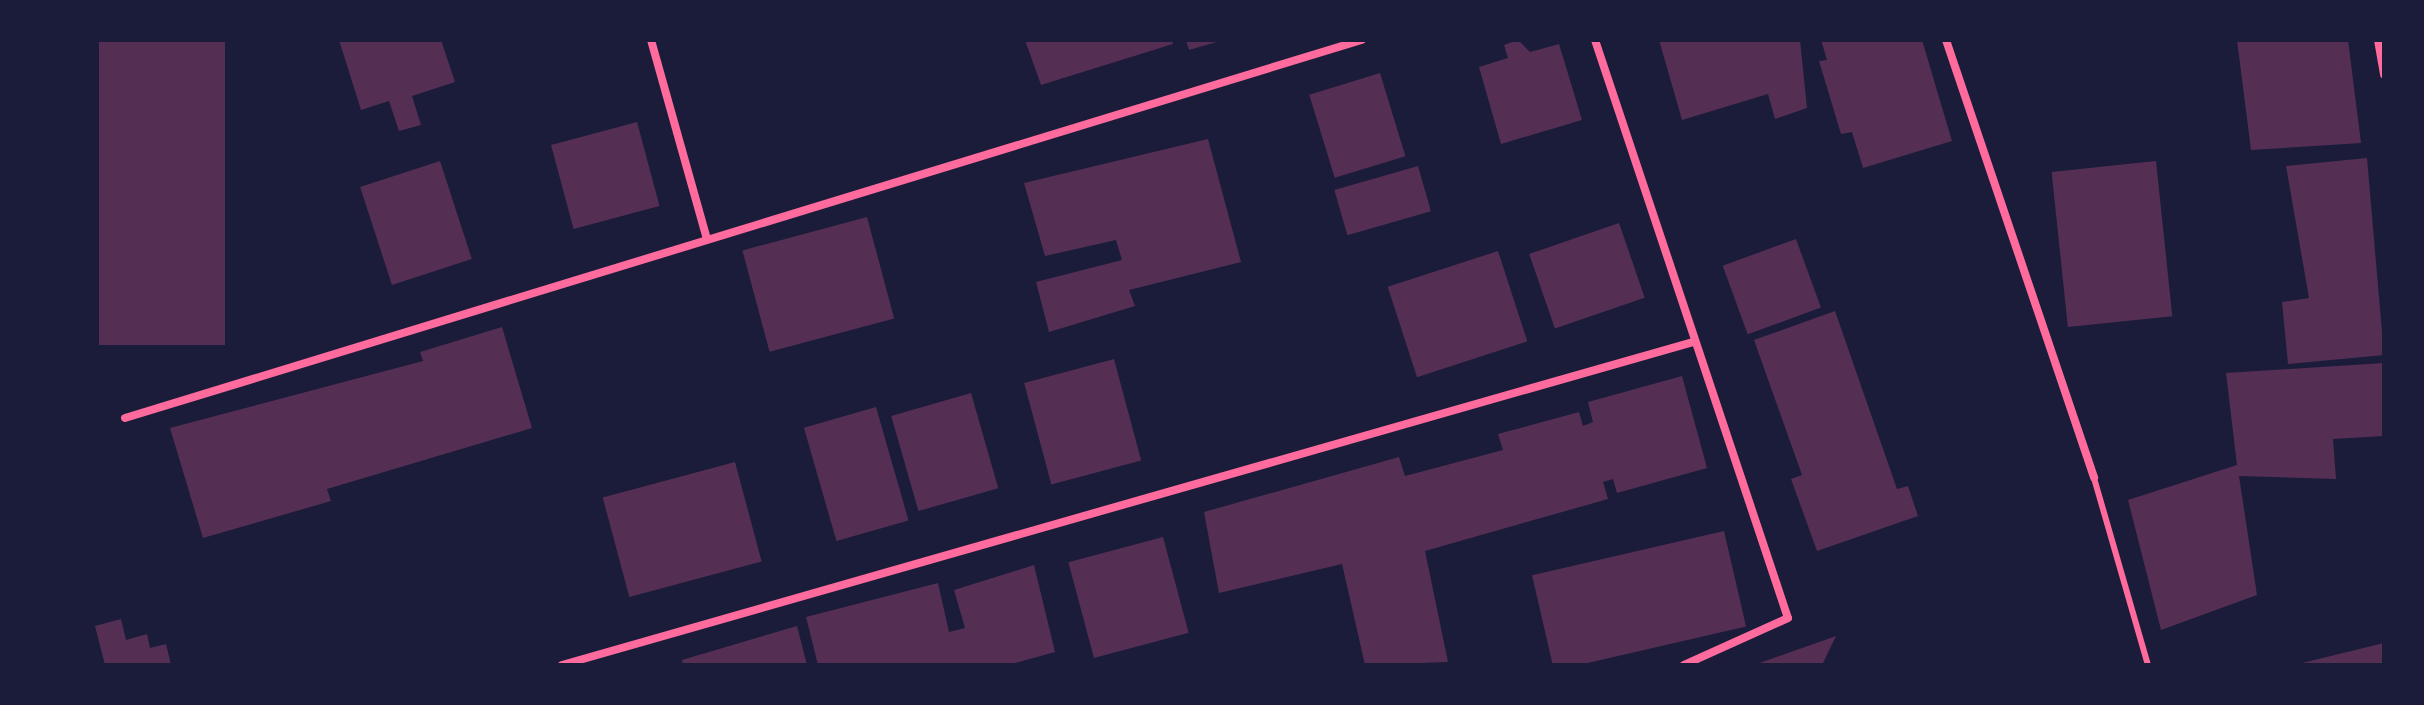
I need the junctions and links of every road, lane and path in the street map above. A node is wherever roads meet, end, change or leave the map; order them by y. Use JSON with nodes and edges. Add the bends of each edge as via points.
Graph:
{"nodes":[{"id":1,"x":651,"y":40,"type":"edge"},
{"id":2,"x":1361,"y":40,"type":"edge"},
{"id":3,"x":1595,"y":40,"type":"edge"},
{"id":4,"x":1946,"y":40,"type":"edge"},
{"id":5,"x":2378,"y":40,"type":"edge"},
{"id":6,"x":2384,"y":74,"type":"edge"},
{"id":7,"x":706,"y":236,"type":"junction"},
{"id":8,"x":1693,"y":342,"type":"junction"},
{"id":9,"x":125,"y":418,"type":"dead end"},
{"id":10,"x":2094,"y":478,"type":"joint"},
{"id":11,"x":562,"y":665,"type":"edge"},
{"id":12,"x":1684,"y":665,"type":"edge"},
{"id":13,"x":2148,"y":665,"type":"edge"}],
"edges":[{"from":1,"to":7,"type":"street"},
{"from":2,"to":7,"type":"street"},
{"from":3,"to":8,"type":"street"},
{"from":4,"to":10,"type":"street"},
{"from":5,"to":6,"type":"street"},
{"from":7,"to":9,"type":"street"},
{"from":8,"to":11,"type":"street"},
{"from":8,"to":12,"type":"street","via":[[1788,618]]},
{"from":10,"to":13,"type":"lane"}]}
